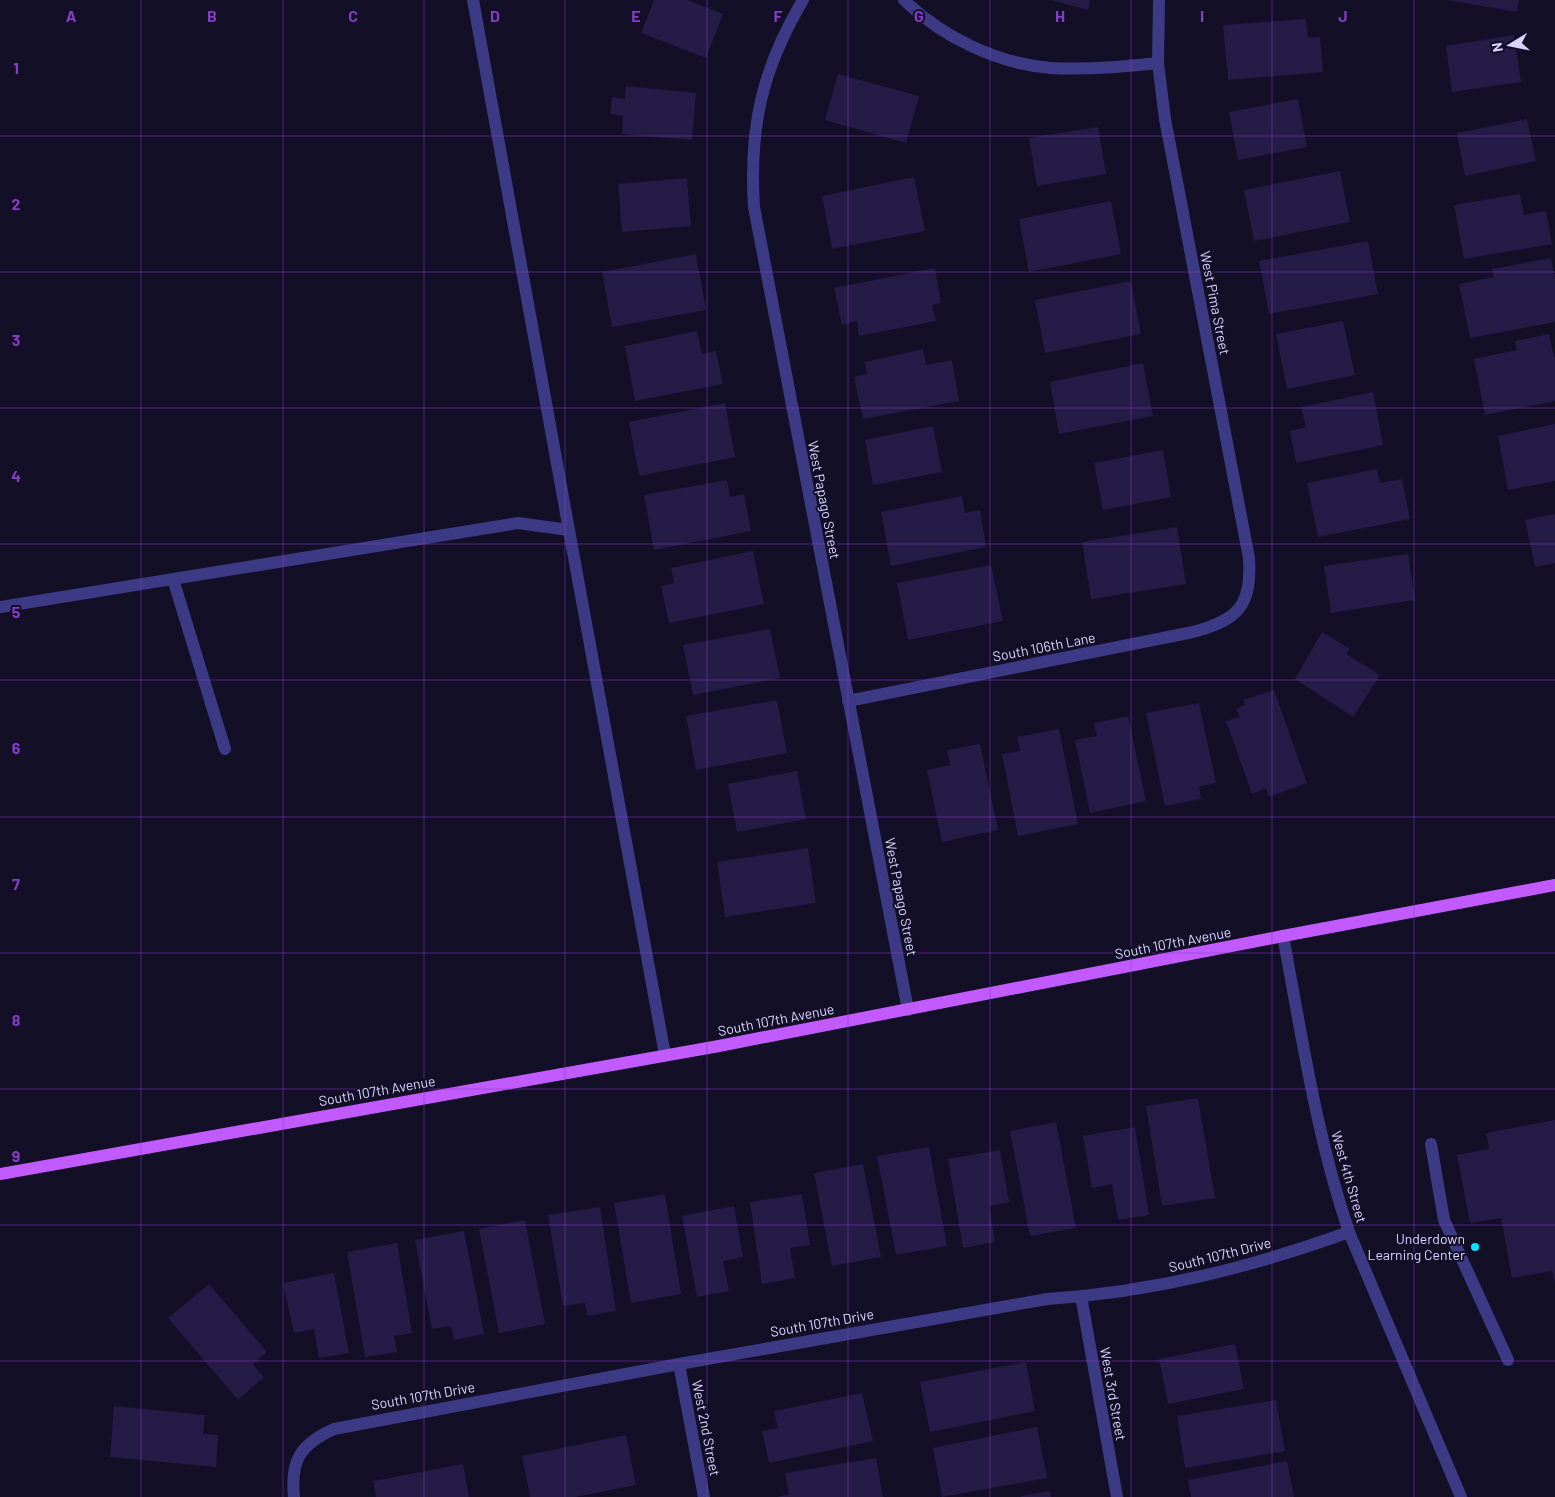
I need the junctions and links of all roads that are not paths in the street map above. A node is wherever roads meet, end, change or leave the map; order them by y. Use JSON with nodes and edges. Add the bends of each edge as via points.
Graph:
{"nodes":[{"id":1,"x":472,"y":0,"type":"edge"},
{"id":2,"x":803,"y":0,"type":"edge"},
{"id":3,"x":904,"y":0,"type":"edge"},
{"id":4,"x":1159,"y":0,"type":"edge"},
{"id":5,"x":1158,"y":63,"type":"junction"},
{"id":6,"x":569,"y":530,"type":"junction"},
{"id":7,"x":173,"y":579,"type":"junction"},
{"id":8,"x":0,"y":606,"type":"edge"},
{"id":9,"x":1240,"y":609,"type":"joint"},
{"id":10,"x":848,"y":702,"type":"junction"},
{"id":11,"x":225,"y":750,"type":"dead end"},
{"id":12,"x":1555,"y":885,"type":"edge"},
{"id":13,"x":1283,"y":936,"type":"junction"},
{"id":14,"x":908,"y":1010,"type":"junction"},
{"id":15,"x":665,"y":1055,"type":"junction"},
{"id":16,"x":1431,"y":1144,"type":"dead end"},
{"id":17,"x":0,"y":1174,"type":"edge"},
{"id":18,"x":1349,"y":1232,"type":"junction"},
{"id":19,"x":1081,"y":1296,"type":"junction"},
{"id":20,"x":1508,"y":1360,"type":"dead end"},
{"id":21,"x":679,"y":1364,"type":"junction"},
{"id":22,"x":294,"y":1497,"type":"edge"},
{"id":23,"x":704,"y":1497,"type":"edge"},
{"id":24,"x":1117,"y":1497,"type":"edge"},
{"id":25,"x":1461,"y":1497,"type":"edge"}],
"edges":[{"from":1,"to":6,"type":"street"},
{"from":2,"to":10,"type":"street","name":"West Papago Street","via":[[782,36],[759,103],[752,180],[759,238]]},
{"from":3,"to":5,"type":"street","via":[[958,39],[1016,62],[1050,68]]},
{"from":4,"to":5,"type":"street","name":"West Pima Street"},
{"from":5,"to":9,"type":"street","name":"West Pima Street","via":[[1165,119],[1249,558],[1248,592]]},
{"from":6,"to":7,"type":"street","via":[[518,523]]},
{"from":6,"to":15,"type":"street"},
{"from":7,"to":8,"type":"street"},
{"from":7,"to":11,"type":"street"},
{"from":9,"to":10,"type":"street","name":"South 106th Lane","via":[[1227,620],[1193,632]]},
{"from":10,"to":14,"type":"street","name":"West Papago Street"},
{"from":12,"to":13,"type":"main road","name":"South 107th Avenue"},
{"from":13,"to":14,"type":"main road","name":"South 107th Avenue"},
{"from":13,"to":18,"type":"street","name":"West 4th Street","via":[[1316,1116]]},
{"from":14,"to":15,"type":"main road","name":"South 107th Avenue"},
{"from":15,"to":17,"type":"main road","name":"South 107th Avenue"},
{"from":16,"to":20,"type":"street","via":[[1444,1220]]},
{"from":18,"to":19,"type":"street","name":"South 107th Drive","via":[[1228,1271]]},
{"from":18,"to":25,"type":"street","name":"West 4th Street"},
{"from":19,"to":21,"type":"street","name":"South 107th Drive","via":[[1047,1299]]},
{"from":19,"to":24,"type":"street","name":"West 3rd Street"},
{"from":21,"to":22,"type":"street","name":"South 107th Drive","via":[[334,1429],[303,1449],[295,1466]]},
{"from":21,"to":23,"type":"street","name":"West 2nd Street"}]}
